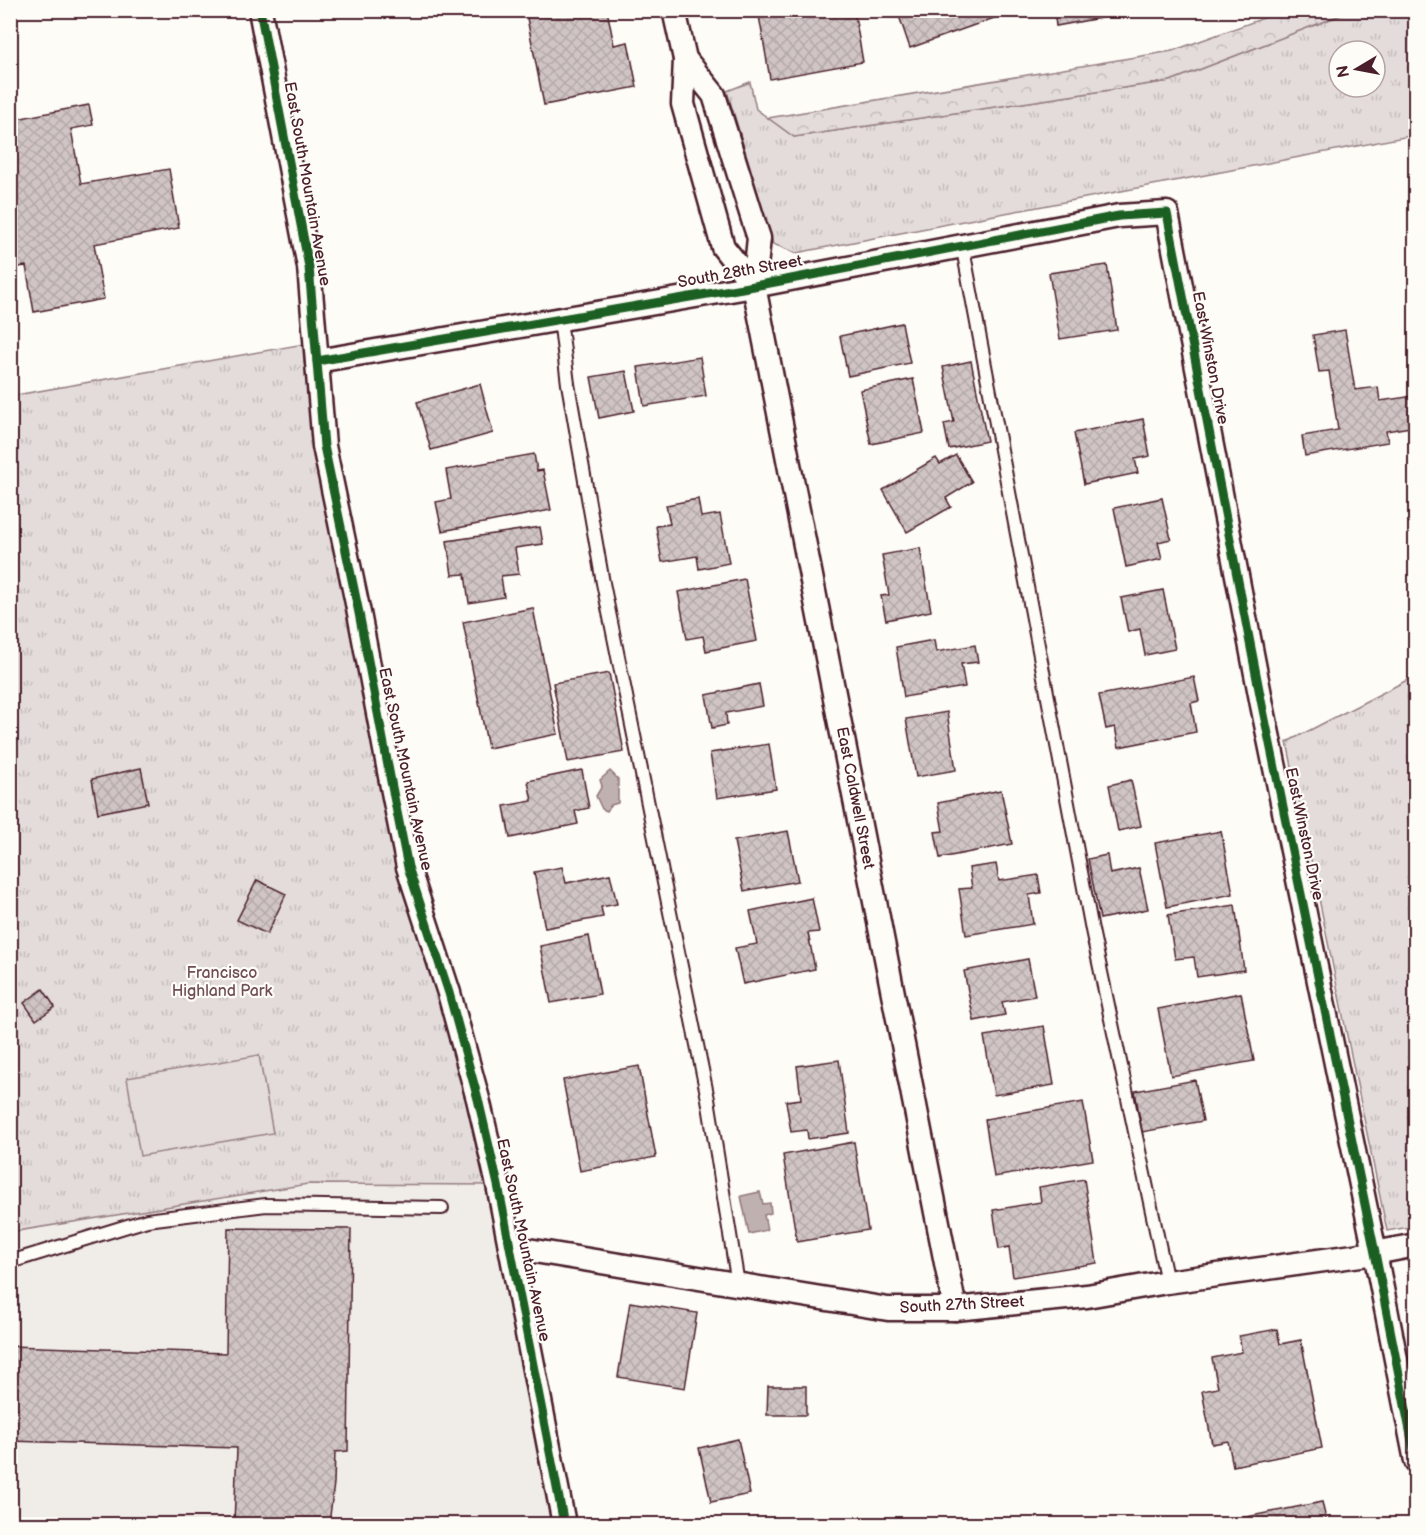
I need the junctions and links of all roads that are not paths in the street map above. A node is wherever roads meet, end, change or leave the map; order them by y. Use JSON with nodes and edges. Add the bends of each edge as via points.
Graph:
{"nodes":[{"id":1,"x":260,"y":10,"type":"edge"},
{"id":2,"x":674,"y":10,"type":"edge"},
{"id":3,"x":685,"y":59,"type":"junction"},
{"id":4,"x":724,"y":126,"type":"junction"},
{"id":5,"x":692,"y":136,"type":"junction"},
{"id":6,"x":1167,"y":213,"type":"joint"},
{"id":7,"x":962,"y":244,"type":"junction"},
{"id":8,"x":754,"y":286,"type":"junction"},
{"id":9,"x":560,"y":318,"type":"junction"},
{"id":10,"x":317,"y":361,"type":"junction"},
{"id":11,"x":442,"y":1208,"type":"dead end"},
{"id":12,"x":1416,"y":1245,"type":"edge"},
{"id":13,"x":510,"y":1247,"type":"junction"},
{"id":14,"x":1375,"y":1253,"type":"junction"},
{"id":15,"x":10,"y":1262,"type":"edge"},
{"id":16,"x":1167,"y":1282,"type":"junction"},
{"id":17,"x":738,"y":1284,"type":"junction"},
{"id":18,"x":956,"y":1309,"type":"junction"},
{"id":19,"x":1416,"y":1461,"type":"edge"},
{"id":20,"x":564,"y":1524,"type":"edge"}],
"edges":[{"from":1,"to":10,"type":"street","name":"East South Mountain Avenue","via":[[309,267]]},
{"from":2,"to":3,"type":"street","name":"East Caldwell Street"},
{"from":3,"to":4,"type":"street","name":"East Caldwell Street","via":[[714,94]]},
{"from":3,"to":5,"type":"street","name":"East Caldwell Street","via":[[683,104]]},
{"from":4,"to":5,"type":"street"},
{"from":4,"to":8,"type":"street","name":"East Caldwell Street","via":[[759,238]]},
{"from":5,"to":8,"type":"street","name":"East Caldwell Street","via":[[723,247]]},
{"from":6,"to":7,"type":"street","name":"South 28th Street","via":[[1119,216]]},
{"from":6,"to":14,"type":"street","name":"East Winston Drive","via":[[1262,705]]},
{"from":7,"to":8,"type":"street","name":"South 28th Street"},
{"from":7,"to":16,"type":"lane","via":[[1092,930]]},
{"from":8,"to":9,"type":"street","name":"South 28th Street"},
{"from":8,"to":18,"type":"street","name":"East Caldwell Street"},
{"from":9,"to":10,"type":"street","name":"South 28th Street"},
{"from":9,"to":17,"type":"lane","via":[[603,583],[708,1099]]},
{"from":10,"to":13,"type":"street","name":"East South Mountain Avenue","via":[[324,446],[408,867],[464,1044]]},
{"from":11,"to":15,"type":"lane","via":[[254,1206],[147,1220]]},
{"from":12,"to":14,"type":"street","name":"South 27th Street"},
{"from":13,"to":17,"type":"street","name":"South 27th Street"},
{"from":13,"to":20,"type":"street","name":"East South Mountain Avenue"},
{"from":14,"to":16,"type":"street","name":"South 27th Street"},
{"from":14,"to":19,"type":"street","name":"East Winston Drive"},
{"from":16,"to":18,"type":"street","name":"South 27th Street","via":[[1087,1296]]},
{"from":17,"to":18,"type":"street","name":"South 27th Street","via":[[888,1309]]}]}
